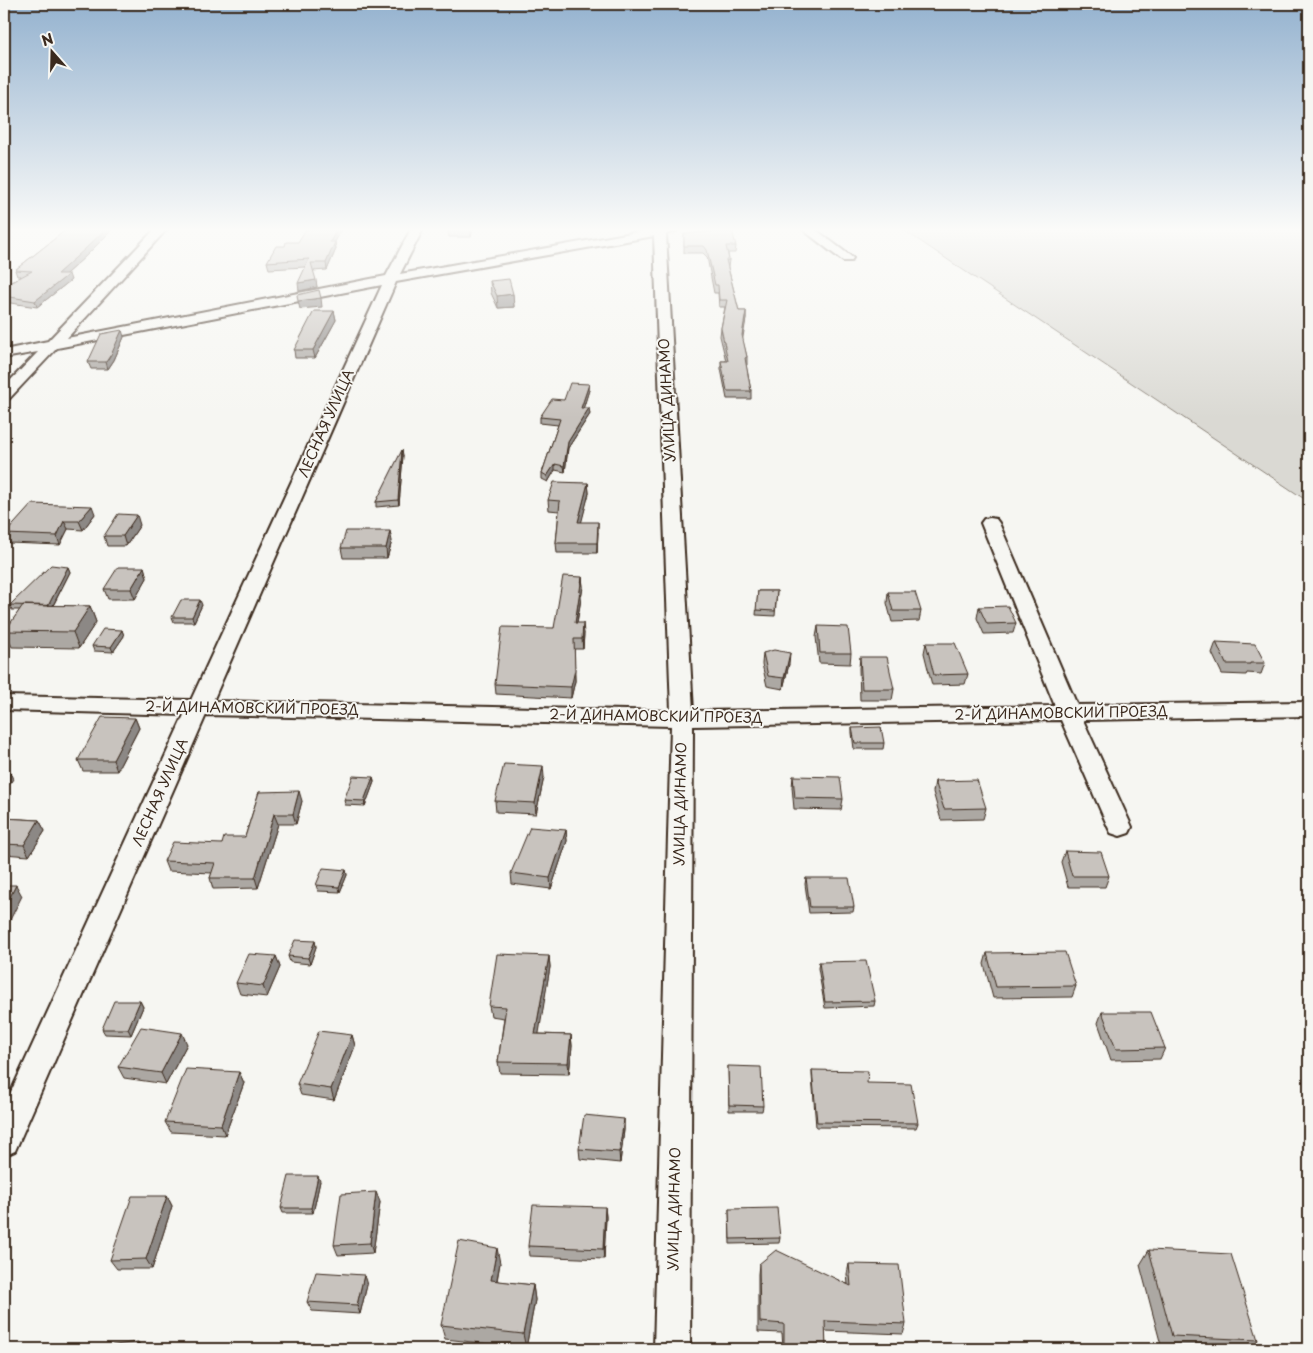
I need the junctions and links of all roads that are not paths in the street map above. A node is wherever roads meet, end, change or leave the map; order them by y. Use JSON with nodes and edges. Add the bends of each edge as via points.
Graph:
{"nodes":[{"id":1,"x":102,"y":292,"type":"edge"},
{"id":2,"x":319,"y":292,"type":"edge"},
{"id":3,"x":385,"y":292,"type":"edge"},
{"id":4,"x":666,"y":292,"type":"edge"},
{"id":5,"x":51,"y":345,"type":"junction"},
{"id":6,"x":4,"y":354,"type":"edge"},
{"id":7,"x":4,"y":396,"type":"edge"},
{"id":8,"x":990,"y":523,"type":"dead end"},
{"id":9,"x":4,"y":702,"type":"edge"},
{"id":10,"x":198,"y":707,"type":"junction"},
{"id":11,"x":1309,"y":709,"type":"edge"},
{"id":12,"x":1068,"y":713,"type":"junction"},
{"id":13,"x":682,"y":719,"type":"junction"},
{"id":14,"x":1120,"y":827,"type":"dead end"},
{"id":15,"x":4,"y":1142,"type":"edge"},
{"id":16,"x":672,"y":1349,"type":"edge"}],
"edges":[{"from":1,"to":5,"type":"street"},
{"from":2,"to":5,"type":"street"},
{"from":3,"to":10,"type":"street","name":"ЛЕСНАЯ УЛИЦА"},
{"from":4,"to":13,"type":"street","name":"УЛИЦА ДИНАМО"},
{"from":5,"to":6,"type":"street"},
{"from":5,"to":7,"type":"street"},
{"from":8,"to":12,"type":"street"},
{"from":9,"to":10,"type":"street","name":"2-Й ДИНАМОВСКИЙ ПРОЕЗД"},
{"from":10,"to":13,"type":"street","name":"2-Й ДИНАМОВСКИЙ ПРОЕЗД"},
{"from":10,"to":15,"type":"street","name":"ЛЕСНАЯ УЛИЦА"},
{"from":11,"to":12,"type":"street","name":"2-Й ДИНАМОВСКИЙ ПРОЕЗД"},
{"from":12,"to":13,"type":"street","name":"2-Й ДИНАМОВСКИЙ ПРОЕЗД"},
{"from":12,"to":14,"type":"street"},
{"from":13,"to":16,"type":"street","name":"УЛИЦА ДИНАМО"}]}
